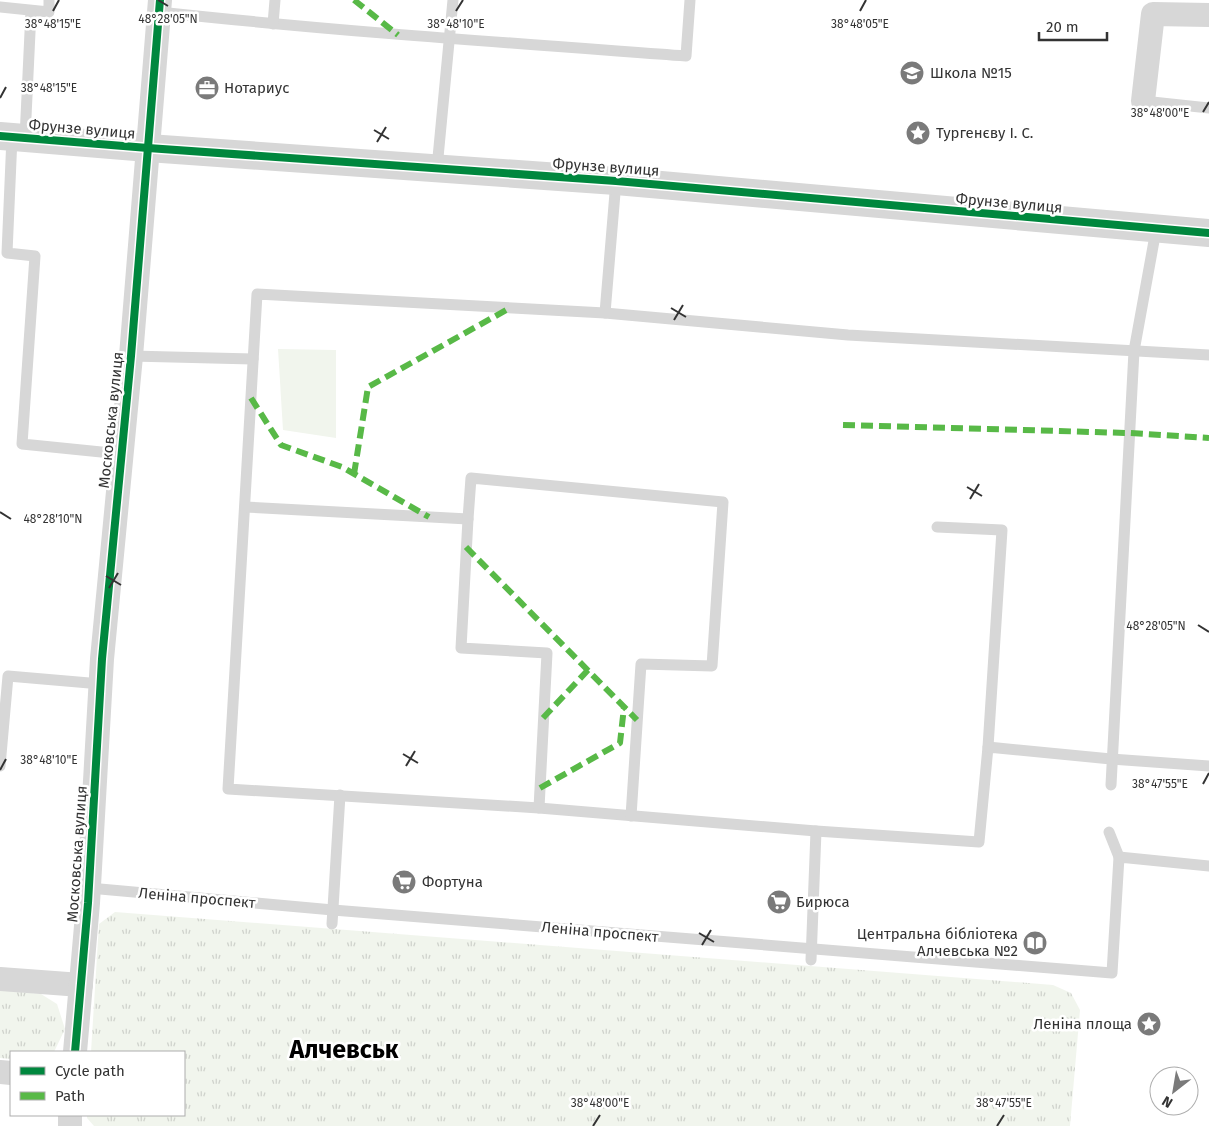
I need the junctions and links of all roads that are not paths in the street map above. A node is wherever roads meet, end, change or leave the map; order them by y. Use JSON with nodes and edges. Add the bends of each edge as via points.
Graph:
{"nodes":[{"id":1,"x":50,"y":0,"type":"edge"},
{"id":2,"x":275,"y":0,"type":"edge"},
{"id":3,"x":453,"y":0,"type":"edge"},
{"id":4,"x":690,"y":0,"type":"edge"},
{"id":5,"x":160,"y":6,"type":"edge"},
{"id":6,"x":0,"y":7,"type":"edge"},
{"id":7,"x":31,"y":11,"type":"junction"},
{"id":8,"x":1209,"y":15,"type":"edge"},
{"id":9,"x":273,"y":24,"type":"junction"},
{"id":10,"x":450,"y":38,"type":"junction"},
{"id":11,"x":1143,"y":101,"type":"joint"},
{"id":12,"x":1209,"y":108,"type":"edge"},
{"id":13,"x":13,"y":137,"type":"edge"},
{"id":14,"x":148,"y":148,"type":"junction"},
{"id":15,"x":437,"y":168,"type":"junction"},
{"id":16,"x":616,"y":181,"type":"junction"},
{"id":17,"x":1156,"y":230,"type":"junction"},
{"id":18,"x":1209,"y":234,"type":"edge"},
{"id":19,"x":4,"y":253,"type":"edge"},
{"id":20,"x":605,"y":313,"type":"junction"},
{"id":21,"x":1134,"y":351,"type":"junction"},
{"id":22,"x":1209,"y":355,"type":"edge"},
{"id":23,"x":131,"y":356,"type":"junction"},
{"id":24,"x":252,"y":359,"type":"junction"},
{"id":25,"x":121,"y":454,"type":"junction"},
{"id":26,"x":245,"y":507,"type":"junction"},
{"id":27,"x":468,"y":519,"type":"junction"},
{"id":28,"x":937,"y":528,"type":"dead end"},
{"id":29,"x":101,"y":684,"type":"junction"},
{"id":30,"x":988,"y":747,"type":"junction"},
{"id":31,"x":1111,"y":759,"type":"junction"},
{"id":32,"x":0,"y":766,"type":"edge"},
{"id":33,"x":1209,"y":766,"type":"edge"},
{"id":34,"x":1111,"y":785,"type":"dead end"},
{"id":35,"x":340,"y":795,"type":"junction"},
{"id":36,"x":539,"y":808,"type":"junction"},
{"id":37,"x":631,"y":816,"type":"junction"},
{"id":38,"x":816,"y":831,"type":"junction"},
{"id":39,"x":1110,"y":832,"type":"dead end"},
{"id":40,"x":1119,"y":857,"type":"junction"},
{"id":41,"x":1209,"y":866,"type":"edge"},
{"id":42,"x":89,"y":888,"type":"junction"},
{"id":43,"x":333,"y":910,"type":"junction"},
{"id":44,"x":332,"y":924,"type":"dead end"},
{"id":45,"x":812,"y":955,"type":"junction"},
{"id":46,"x":0,"y":979,"type":"edge"},
{"id":47,"x":81,"y":985,"type":"junction"},
{"id":48,"x":75,"y":1051,"type":"edge"}],
"edges":[{"from":1,"to":7,"type":"lane","via":[[48,12]]},
{"from":2,"to":9,"type":"lane"},
{"from":3,"to":10,"type":"lane"},
{"from":4,"to":10,"type":"lane","via":[[686,56]]},
{"from":5,"to":9,"type":"lane"},
{"from":5,"to":14,"type":"street","name":"Московська вулиця"},
{"from":6,"to":7,"type":"lane"},
{"from":7,"to":13,"type":"lane"},
{"from":8,"to":11,"type":"street","via":[[1153,14]]},
{"from":9,"to":10,"type":"lane"},
{"from":10,"to":15,"type":"lane"},
{"from":11,"to":12,"type":"lane"},
{"from":13,"to":14,"type":"street","name":"Фрунзе вулиця"},
{"from":13,"to":19,"type":"lane"},
{"from":14,"to":15,"type":"street","name":"Фрунзе вулиця"},
{"from":14,"to":23,"type":"street","name":"Московська вулиця"},
{"from":15,"to":16,"type":"street","name":"Фрунзе вулиця"},
{"from":16,"to":17,"type":"street","name":"Фрунзе вулиця"},
{"from":16,"to":20,"type":"lane"},
{"from":17,"to":18,"type":"street","name":"Фрунзе вулиця"},
{"from":17,"to":21,"type":"lane"},
{"from":19,"to":25,"type":"lane","via":[[35,256],[22,444]]},
{"from":20,"to":21,"type":"lane","via":[[848,335]]},
{"from":20,"to":24,"type":"lane","via":[[257,294]]},
{"from":21,"to":22,"type":"lane"},
{"from":21,"to":31,"type":"lane"},
{"from":23,"to":24,"type":"lane"},
{"from":23,"to":25,"type":"street","name":"Московська вулиця"},
{"from":24,"to":26,"type":"lane"},
{"from":25,"to":29,"type":"street","name":"Московська вулиця"},
{"from":26,"to":27,"type":"lane"},
{"from":26,"to":35,"type":"lane","via":[[228,789]]},
{"from":27,"to":36,"type":"lane","via":[[461,648],[547,653]]},
{"from":27,"to":37,"type":"lane","via":[[471,478],[723,502],[712,666],[641,664]]},
{"from":28,"to":30,"type":"lane","via":[[1002,530]]},
{"from":29,"to":32,"type":"lane","via":[[8,676]]},
{"from":29,"to":42,"type":"street","name":"Московська вулиця"},
{"from":30,"to":31,"type":"lane"},
{"from":30,"to":38,"type":"lane","via":[[979,842]]},
{"from":31,"to":33,"type":"lane"},
{"from":31,"to":34,"type":"lane"},
{"from":35,"to":36,"type":"lane"},
{"from":35,"to":43,"type":"lane"},
{"from":36,"to":37,"type":"lane"},
{"from":37,"to":38,"type":"lane"},
{"from":38,"to":45,"type":"lane"},
{"from":39,"to":40,"type":"lane"},
{"from":40,"to":41,"type":"lane"},
{"from":40,"to":45,"type":"lane","name":"Леніна проспект","via":[[1112,973]]},
{"from":42,"to":43,"type":"lane","name":"Леніна проспект"},
{"from":42,"to":47,"type":"street","name":"Московська вулиця"},
{"from":43,"to":44,"type":"lane"},
{"from":43,"to":45,"type":"lane","name":"Леніна проспект"},
{"from":46,"to":47,"type":"street"},
{"from":47,"to":48,"type":"street","name":"Московська вулиця"}]}
